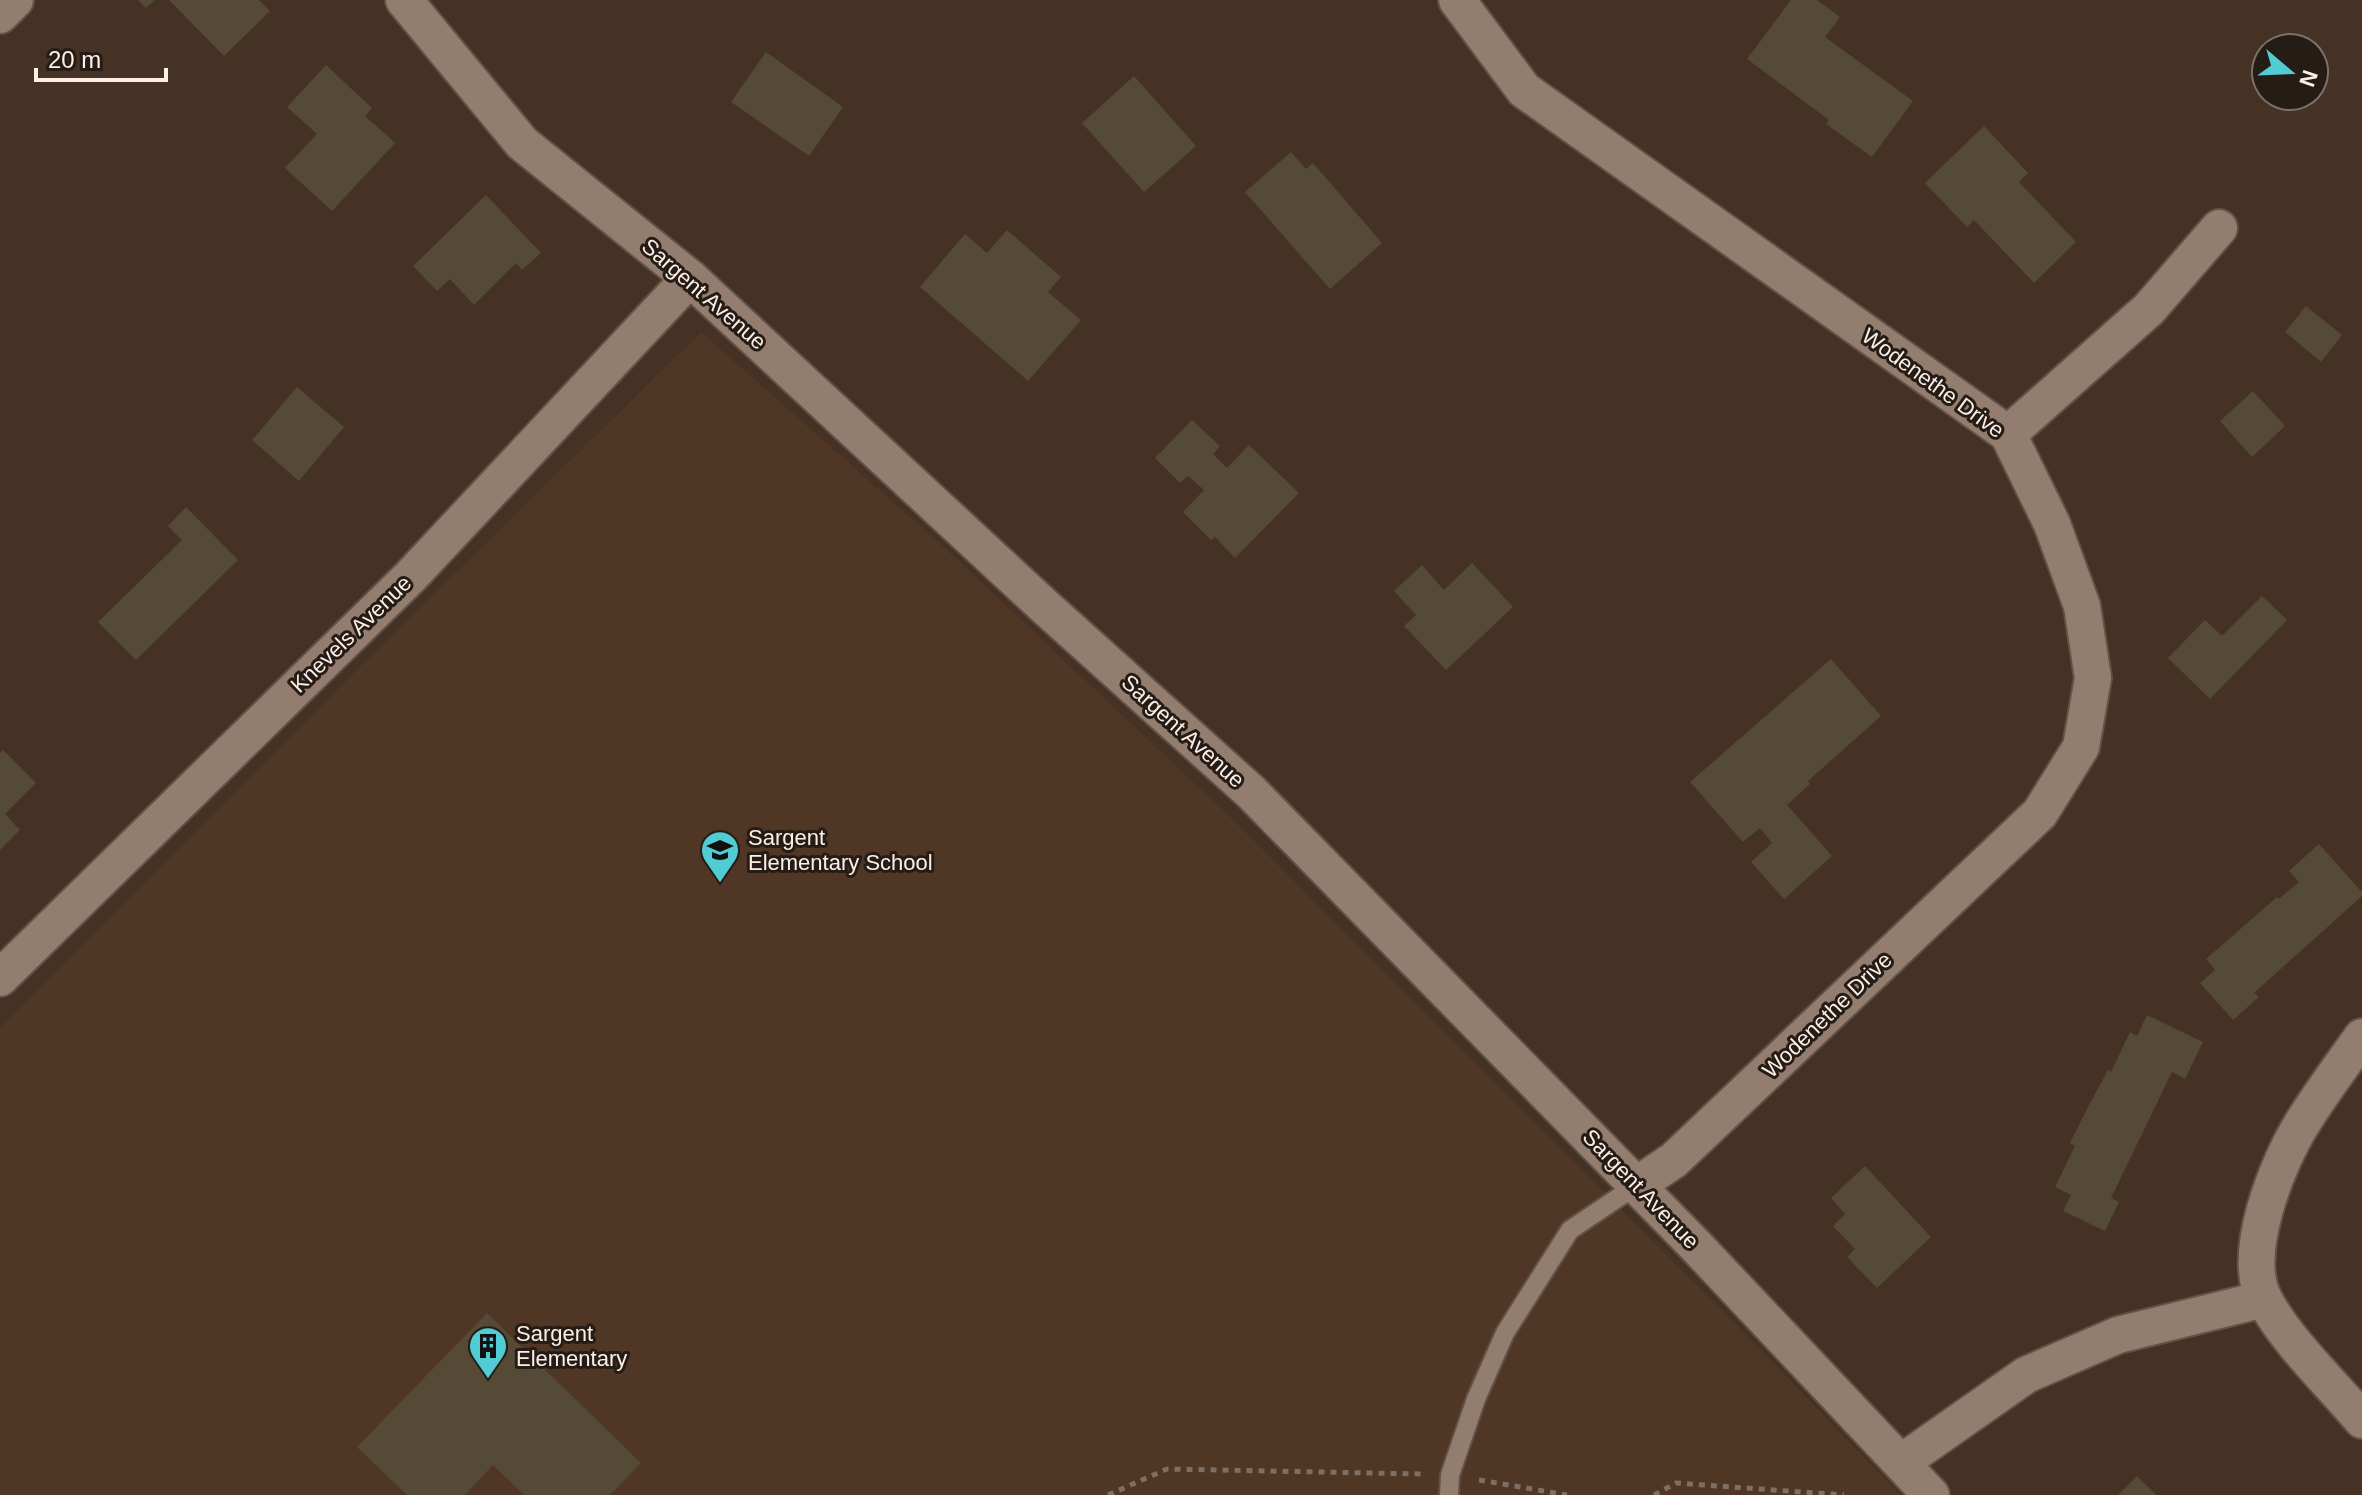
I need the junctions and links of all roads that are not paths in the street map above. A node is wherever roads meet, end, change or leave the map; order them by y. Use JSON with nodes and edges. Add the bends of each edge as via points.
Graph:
{"nodes":[{"id":1,"x":15,"y":0,"type":"edge"},
{"id":2,"x":404,"y":0,"type":"edge"},
{"id":3,"x":1457,"y":0,"type":"edge"},
{"id":4,"x":0,"y":15,"type":"edge"},
{"id":5,"x":2219,"y":228,"type":"dead end"},
{"id":6,"x":690,"y":278,"type":"junction"},
{"id":7,"x":2008,"y":434,"type":"junction"},
{"id":8,"x":0,"y":978,"type":"edge"},
{"id":9,"x":2362,"y":1037,"type":"edge"},
{"id":10,"x":1637,"y":1185,"type":"junction"},
{"id":11,"x":2264,"y":1299,"type":"junction"},
{"id":12,"x":2362,"y":1420,"type":"edge"},
{"id":13,"x":1902,"y":1462,"type":"junction"},
{"id":14,"x":1449,"y":1495,"type":"edge"},
{"id":15,"x":1931,"y":1495,"type":"edge"}],
"edges":[{"from":1,"to":4,"type":"street"},
{"from":2,"to":6,"type":"street","name":"Sargent Avenue","via":[[522,143]]},
{"from":3,"to":7,"type":"street","name":"Wodenethe Drive","via":[[1524,90]]},
{"from":5,"to":7,"type":"street","via":[[2149,309]]},
{"from":6,"to":8,"type":"street","name":"Knevels Avenue","via":[[411,576]]},
{"from":6,"to":10,"type":"street","name":"Sargent Avenue","via":[[1251,792]]},
{"from":7,"to":10,"type":"street","name":"Wodenethe Drive","via":[[2052,524],[2082,606],[2093,678],[2081,747],[2040,813],[1674,1160]]},
{"from":9,"to":11,"type":"street","via":[[2301,1125],[2267,1199],[2255,1258]]},
{"from":10,"to":13,"type":"street","name":"Sargent Avenue"},
{"from":10,"to":14,"type":"lane","via":[[1570,1230],[1505,1333],[1476,1399],[1450,1475]]},
{"from":11,"to":12,"type":"street"},
{"from":11,"to":13,"type":"street","via":[[2118,1335],[2026,1375]]},
{"from":13,"to":15,"type":"street","name":"Sargent Avenue"}]}
